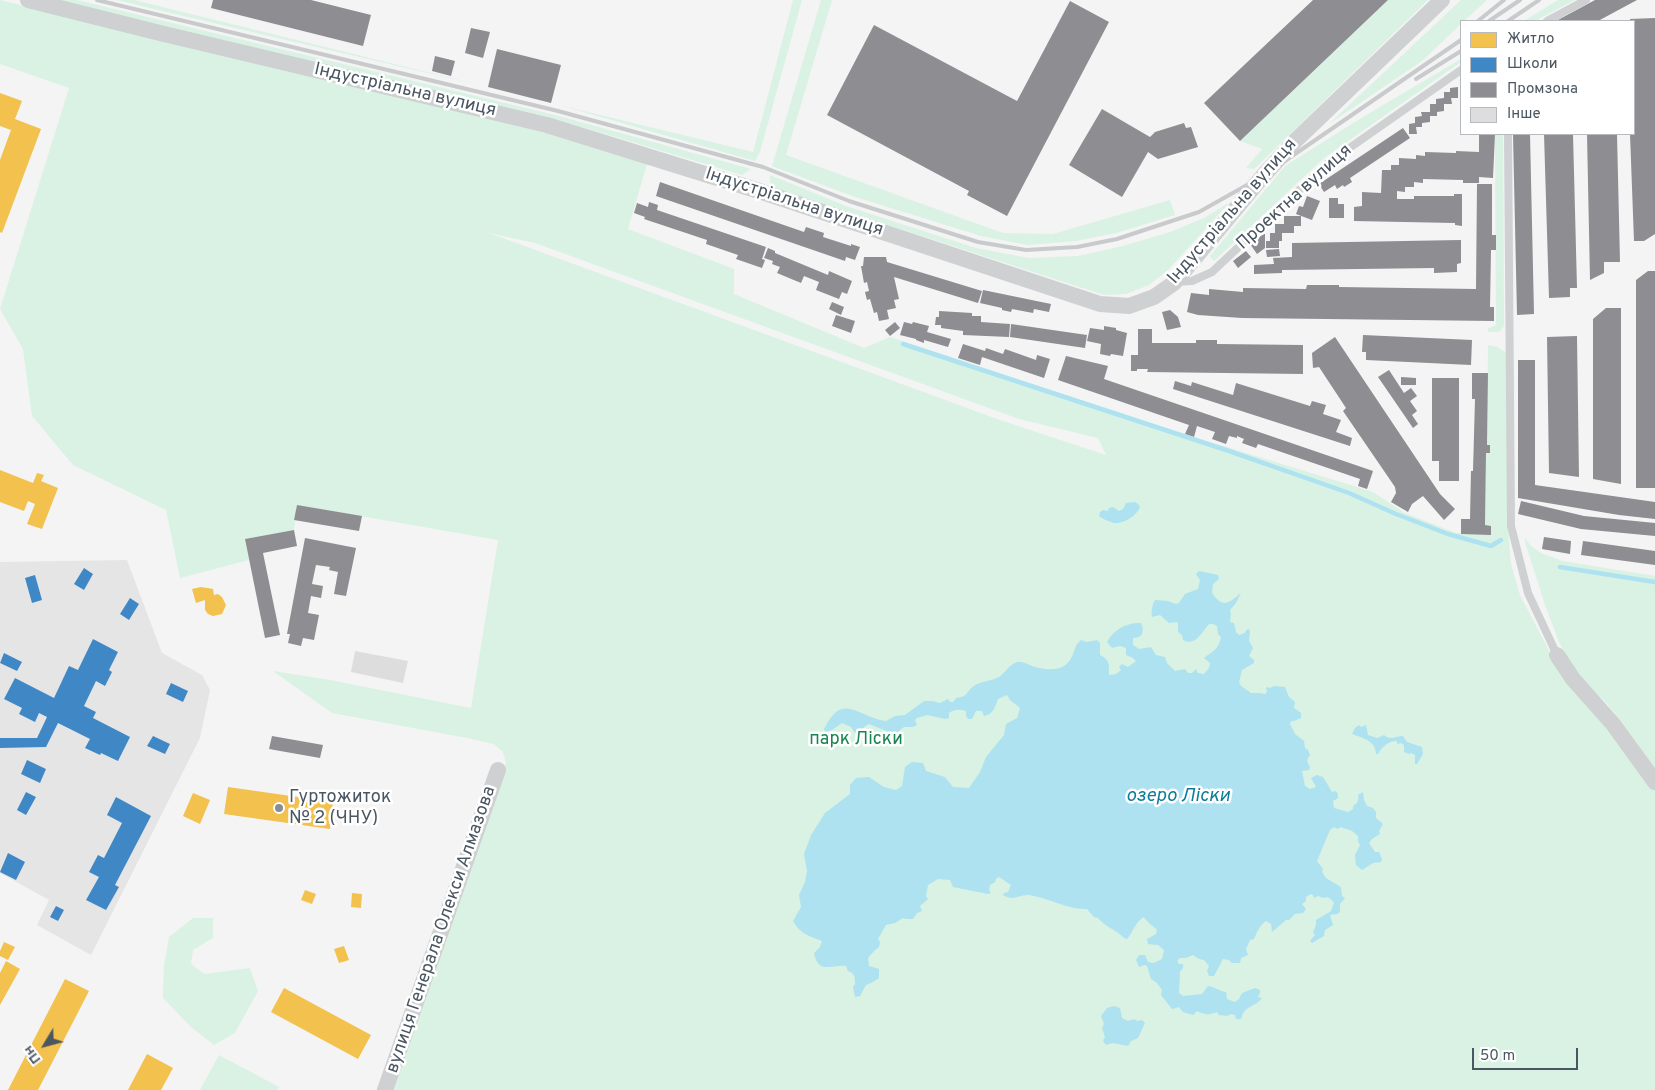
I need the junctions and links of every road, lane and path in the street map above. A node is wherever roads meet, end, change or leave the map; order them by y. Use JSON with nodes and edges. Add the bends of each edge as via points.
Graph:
{"nodes":[{"id":1,"x":28,"y":0,"type":"edge"},
{"id":2,"x":1442,"y":0,"type":"edge"},
{"id":3,"x":1586,"y":0,"type":"edge"},
{"id":4,"x":1549,"y":20,"type":"edge"},
{"id":5,"x":1460,"y":71,"type":"edge"},
{"id":6,"x":1508,"y":135,"type":"edge"},
{"id":7,"x":1174,"y":283,"type":"junction"},
{"id":8,"x":1557,"y":655,"type":"joint"},
{"id":9,"x":498,"y":770,"type":"dead end"},
{"id":10,"x":1655,"y":782,"type":"edge"},
{"id":11,"x":386,"y":1090,"type":"edge"}],
"edges":[{"from":1,"to":7,"type":"street","name":"Індустріальна вулиця","via":[[547,125],[1100,304],[1129,306],[1154,297]]},
{"from":2,"to":7,"type":"street","name":"Індустріальна вулиця","via":[[1295,141]]},
{"from":3,"to":4,"type":"lane"},
{"from":5,"to":7,"type":"lane","name":"Проектна вулиця","via":[[1328,163],[1212,272],[1192,282]]},
{"from":6,"to":8,"type":"lane","via":[[1511,526],[1528,593]]},
{"from":8,"to":10,"type":"street"},
{"from":9,"to":11,"type":"street","name":"вулиця Генерала Олекси Алмазова"}]}
